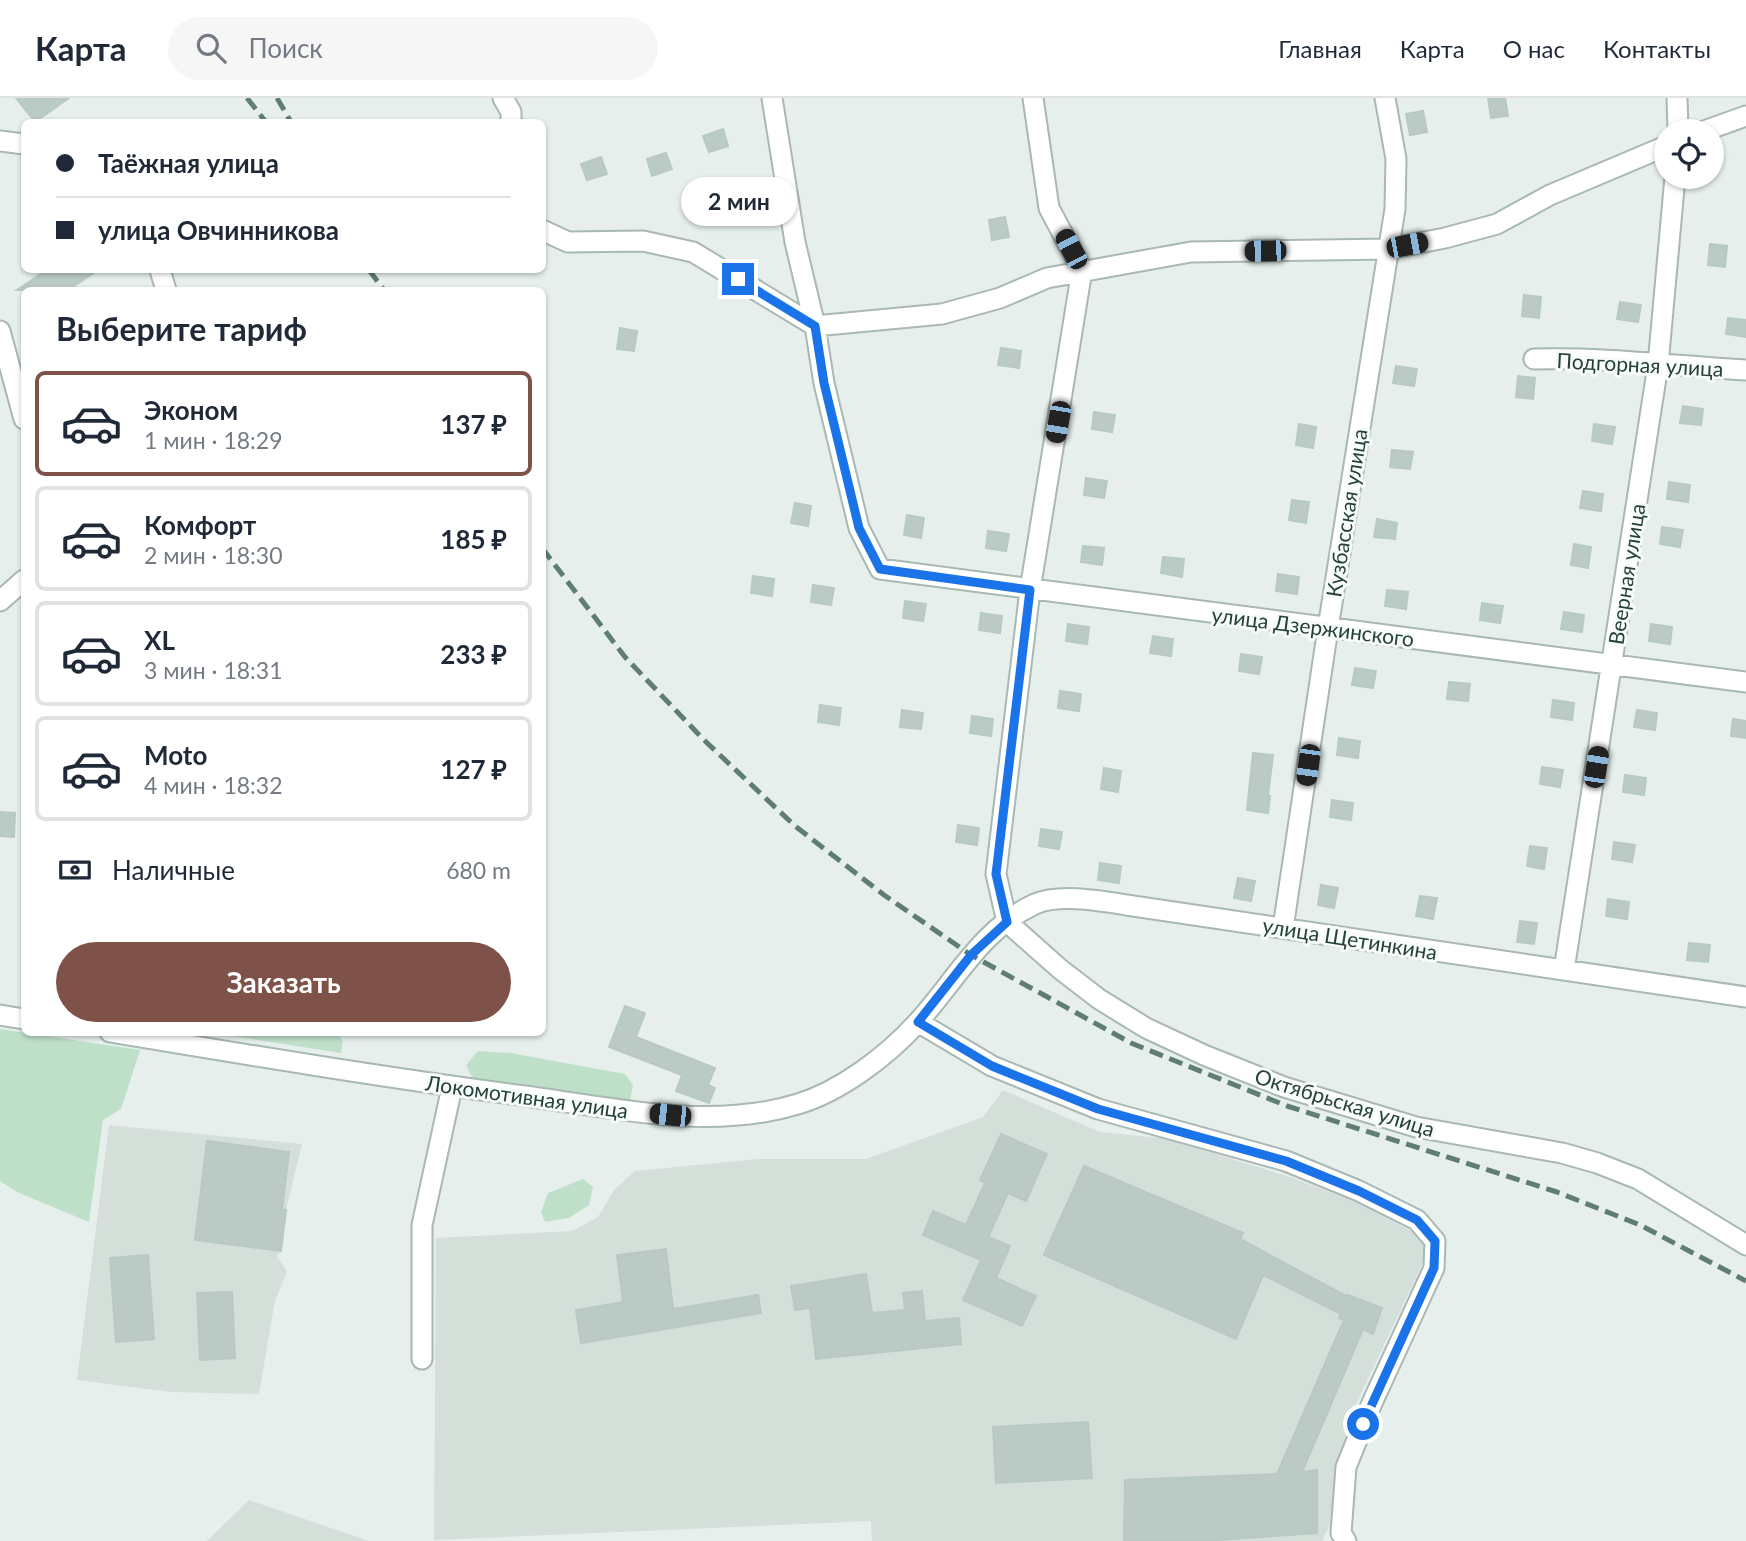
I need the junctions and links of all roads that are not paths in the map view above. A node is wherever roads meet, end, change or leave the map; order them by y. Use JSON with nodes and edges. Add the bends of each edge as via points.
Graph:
{"nodes":[{"id":1,"x":503,"y":98,"type":"edge"},
{"id":2,"x":772,"y":98,"type":"edge"},
{"id":3,"x":1033,"y":98,"type":"edge"},
{"id":4,"x":1385,"y":98,"type":"edge"},
{"id":5,"x":1677,"y":98,"type":"edge"},
{"id":6,"x":1746,"y":116,"type":"edge"},
{"id":7,"x":511,"y":119,"type":"edge"},
{"id":8,"x":1678,"y":119,"type":"edge"},
{"id":9,"x":1724,"y":124,"type":"edge"},
{"id":10,"x":0,"y":141,"type":"edge"},
{"id":11,"x":21,"y":144,"type":"edge"},
{"id":12,"x":1654,"y":151,"type":"edge"},
{"id":13,"x":1674,"y":189,"type":"edge"},
{"id":14,"x":546,"y":232,"type":"edge"},
{"id":15,"x":1388,"y":249,"type":"junction"},
{"id":16,"x":1082,"y":270,"type":"junction"},
{"id":17,"x":815,"y":326,"type":"junction"},
{"id":18,"x":0,"y":331,"type":"edge"},
{"id":19,"x":1534,"y":359,"type":"dead end"},
{"id":20,"x":1658,"y":365,"type":"junction"},
{"id":21,"x":1746,"y":370,"type":"edge"},
{"id":22,"x":21,"y":408,"type":"edge"},
{"id":23,"x":21,"y":583,"type":"edge"},
{"id":24,"x":1030,"y":590,"type":"junction"},
{"id":25,"x":21,"y":598,"type":"edge"},
{"id":26,"x":0,"y":601,"type":"edge"},
{"id":27,"x":1328,"y":628,"type":"junction"},
{"id":28,"x":1613,"y":665,"type":"junction"},
{"id":29,"x":1746,"y":682,"type":"edge"},
{"id":30,"x":1007,"y":922,"type":"junction"},
{"id":31,"x":1283,"y":928,"type":"junction"},
{"id":32,"x":971,"y":955,"type":"joint"},
{"id":33,"x":1564,"y":970,"type":"junction"},
{"id":34,"x":1746,"y":997,"type":"edge"},
{"id":35,"x":0,"y":1015,"type":"edge"},
{"id":36,"x":21,"y":1018,"type":"edge"},
{"id":37,"x":918,"y":1022,"type":"junction"},
{"id":38,"x":135,"y":1036,"type":"edge"},
{"id":39,"x":452,"y":1087,"type":"junction"},
{"id":40,"x":1746,"y":1245,"type":"edge"},
{"id":41,"x":422,"y":1359,"type":"dead end"},
{"id":42,"x":1346,"y":1541,"type":"edge"}],
"edges":[{"from":1,"to":7,"type":"street"},
{"from":2,"to":17,"type":"street","via":[[795,242]]},
{"from":3,"to":16,"type":"street","via":[[1049,208]]},
{"from":4,"to":15,"type":"street","name":"Кузбасская улица","via":[[1396,159]]},
{"from":5,"to":8,"type":"street"},
{"from":6,"to":9,"type":"street"},
{"from":10,"to":11,"type":"street"},
{"from":12,"to":15,"type":"street","via":[[1550,195],[1496,224]]},
{"from":13,"to":20,"type":"street","name":"Веерная улица"},
{"from":14,"to":17,"type":"street","via":[[568,242],[643,241],[693,251]]},
{"from":15,"to":16,"type":"street","via":[[1191,252]]},
{"from":15,"to":27,"type":"street","name":"Кузбасская улица"},
{"from":16,"to":17,"type":"street","via":[[942,314]]},
{"from":16,"to":24,"type":"street"},
{"from":17,"to":24,"type":"street","name":"улица Дзержинского","via":[[859,528],[880,569]]},
{"from":18,"to":22,"type":"street"},
{"from":19,"to":20,"type":"street","name":"Подгорная улица","via":[[1583,357]]},
{"from":20,"to":21,"type":"street","name":"Подгорная улица"},
{"from":20,"to":28,"type":"street","name":"Веерная улица"},
{"from":23,"to":26,"type":"street"},
{"from":24,"to":27,"type":"street","name":"улица Дзержинского"},
{"from":24,"to":30,"type":"street","via":[[996,874]]},
{"from":25,"to":26,"type":"street"},
{"from":27,"to":28,"type":"street","name":"улица Дзержинского"},
{"from":27,"to":31,"type":"street","name":"Кузбасская улица"},
{"from":28,"to":29,"type":"street","name":"улица Дзержинского"},
{"from":28,"to":33,"type":"street","name":"Веерная улица"},
{"from":30,"to":31,"type":"street","name":"улица Щетинкина","via":[[1036,904],[1070,898]]},
{"from":30,"to":32,"type":"street","name":"улица Щетинкина"},
{"from":30,"to":40,"type":"street","name":"Октябрьская улица","via":[[1100,999],[1146,1028],[1204,1055],[1284,1087],[1416,1127],[1597,1163],[1638,1179]]},
{"from":31,"to":33,"type":"street","name":"улица Щетинкина"},
{"from":32,"to":37,"type":"street","name":"Локомотивная улица"},
{"from":33,"to":34,"type":"street","name":"улица Щетинкина"},
{"from":35,"to":36,"type":"street"},
{"from":37,"to":39,"type":"street","name":"Локомотивная улица","via":[[888,1052],[831,1091],[761,1113],[670,1115]]},
{"from":37,"to":42,"type":"street","via":[[992,1066],[1098,1109],[1286,1161],[1359,1191],[1417,1220],[1435,1241],[1434,1268],[1346,1467],[1341,1533]]},
{"from":38,"to":39,"type":"street","name":"Локомотивная улица"},
{"from":39,"to":41,"type":"street","via":[[422,1225]]}]}
